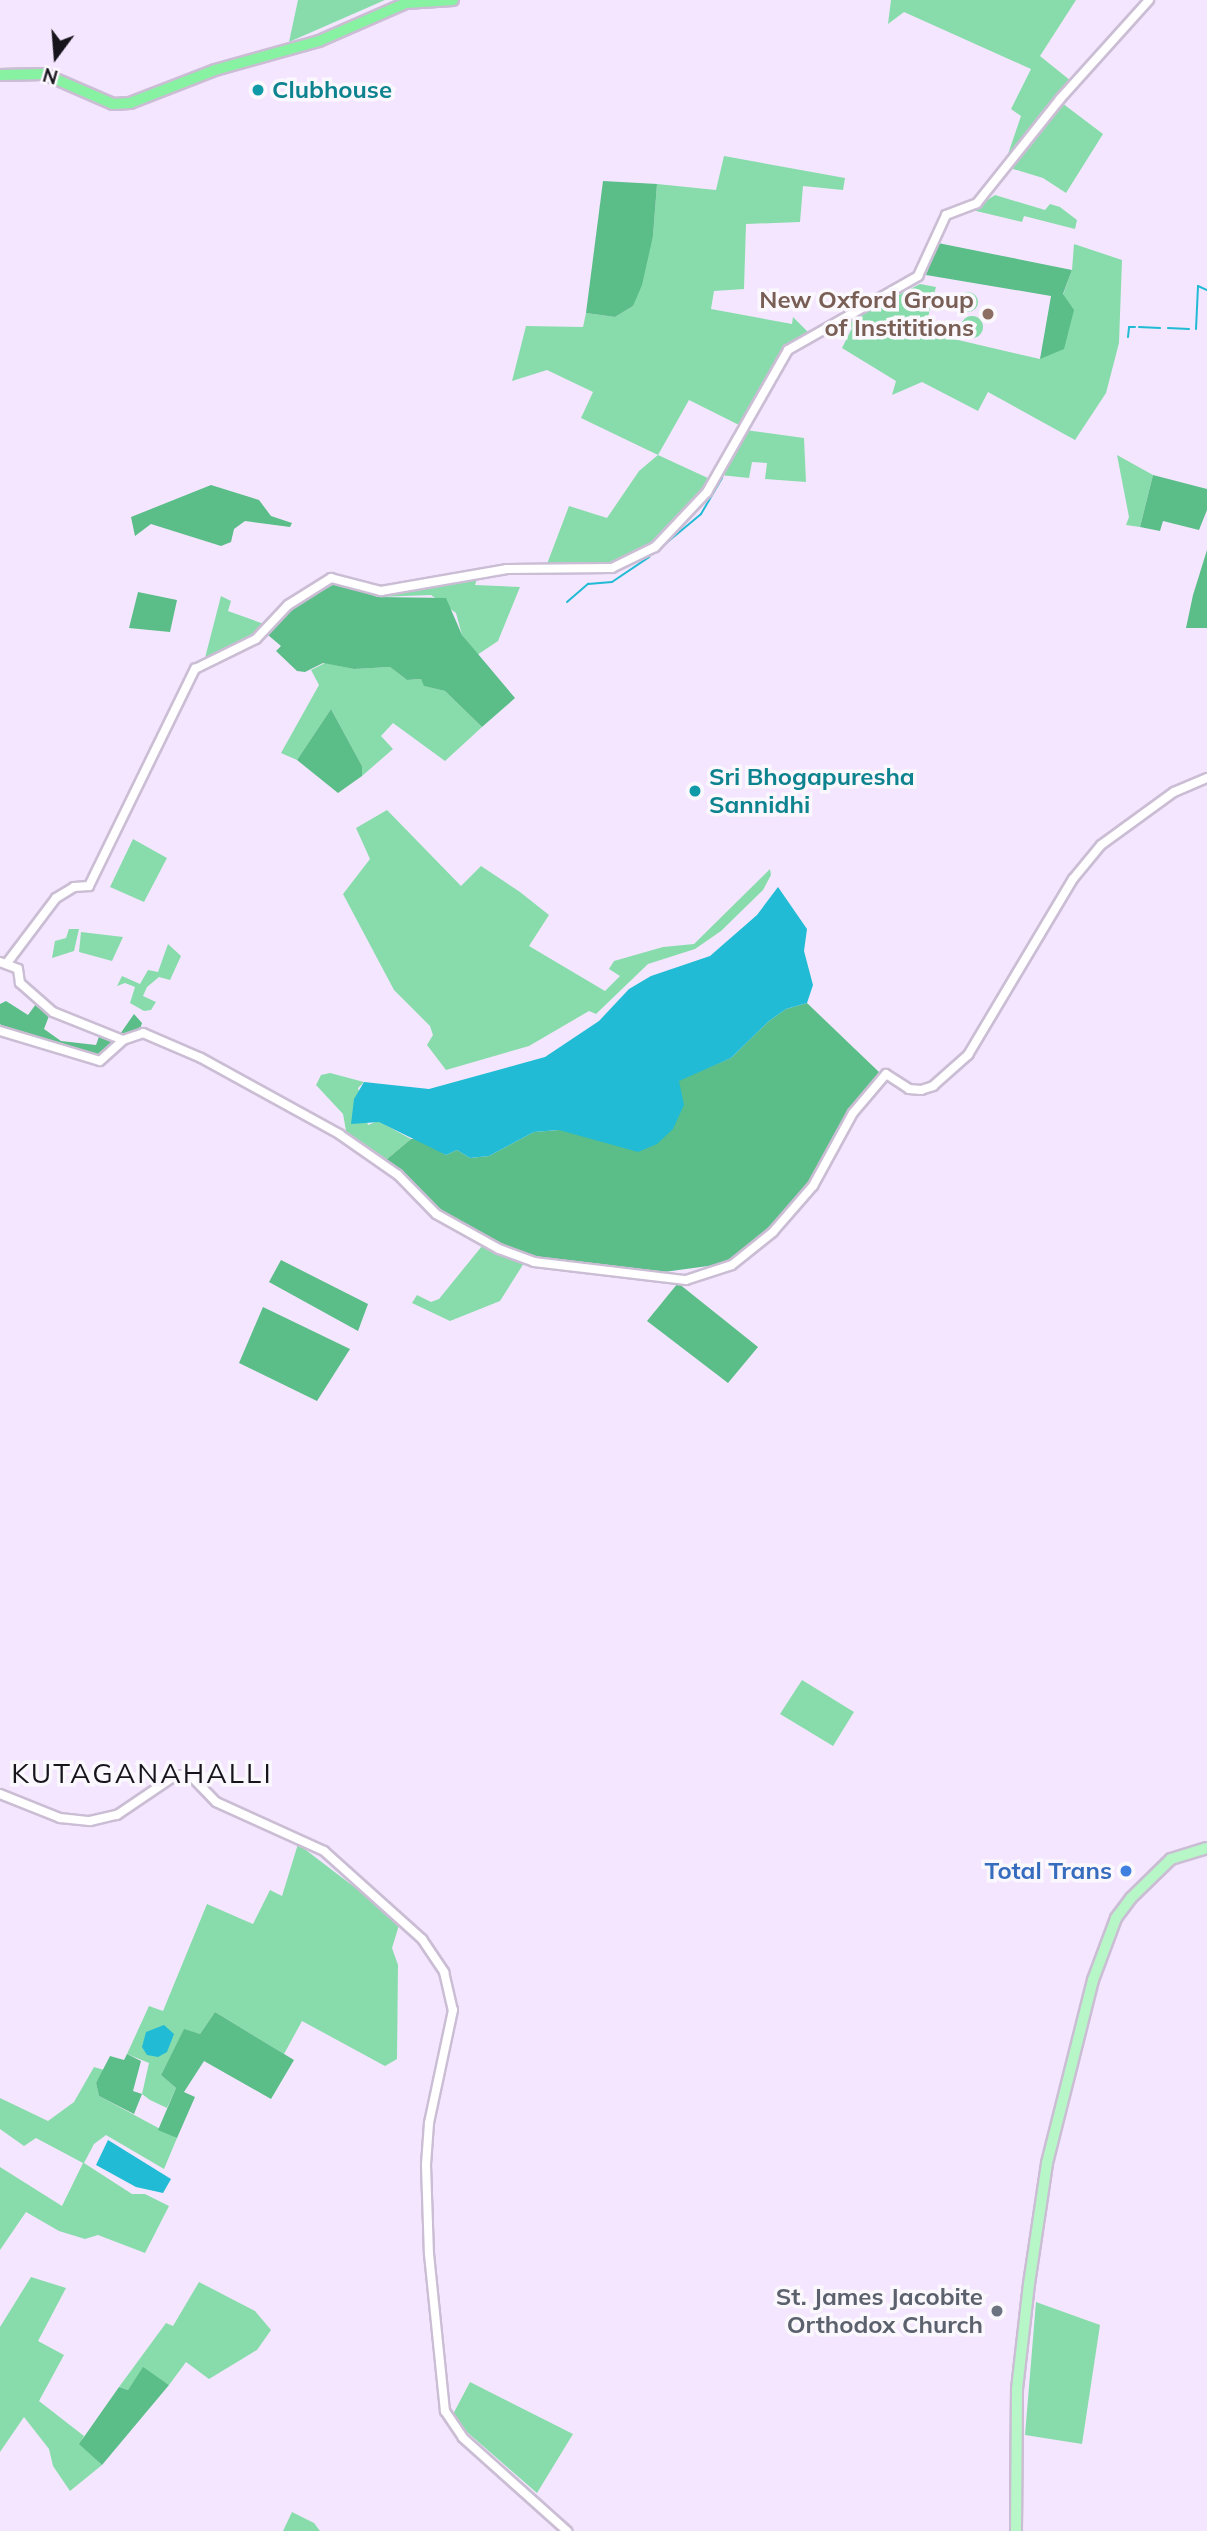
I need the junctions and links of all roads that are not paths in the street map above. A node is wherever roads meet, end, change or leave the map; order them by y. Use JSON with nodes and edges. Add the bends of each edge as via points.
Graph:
{"nodes":[{"id":1,"x":453,"y":0,"type":"edge"},
{"id":2,"x":1149,"y":0,"type":"edge"},
{"id":3,"x":0,"y":75,"type":"edge"},
{"id":4,"x":1207,"y":778,"type":"edge"},
{"id":5,"x":4,"y":962,"type":"edge"},
{"id":6,"x":0,"y":1031,"type":"edge"},
{"id":7,"x":123,"y":1040,"type":"junction"},
{"id":8,"x":0,"y":1794,"type":"edge"},
{"id":9,"x":1207,"y":1848,"type":"edge"},
{"id":10,"x":567,"y":2531,"type":"edge"},
{"id":11,"x":1016,"y":2531,"type":"edge"}],
"edges":[{"from":1,"to":3,"type":"highway","via":[[405,3],[319,41],[207,72],[130,103],[113,104],[44,74]]},
{"from":2,"to":5,"type":"street","via":[[1060,99],[977,203],[946,215],[918,276],[788,350],[707,492],[655,547],[612,568],[507,569],[381,591],[331,578],[288,605],[256,639],[195,669],[89,886],[74,887],[56,898]]},
{"from":4,"to":7,"type":"street","via":[[1174,792],[1101,845],[1073,879],[968,1055],[933,1086],[921,1090],[909,1089],[886,1074],[853,1113],[813,1185],[773,1232],[732,1265],[686,1280],[534,1262],[499,1249],[436,1214],[398,1175],[338,1134],[201,1058],[142,1033]]},
{"from":5,"to":7,"type":"street","via":[[18,970],[20,983],[53,1012]]},
{"from":6,"to":7,"type":"street","via":[[100,1061]]},
{"from":8,"to":10,"type":"street","via":[[60,1818],[90,1821],[117,1815],[176,1775],[190,1775],[216,1802],[324,1851],[422,1938],[444,1972],[453,2010],[429,2123],[426,2165],[429,2254],[445,2411],[463,2438]]},
{"from":9,"to":11,"type":"main road","via":[[1171,1859],[1131,1898],[1116,1919],[1093,1980],[1046,2163],[1025,2309],[1014,2439]]}]}
